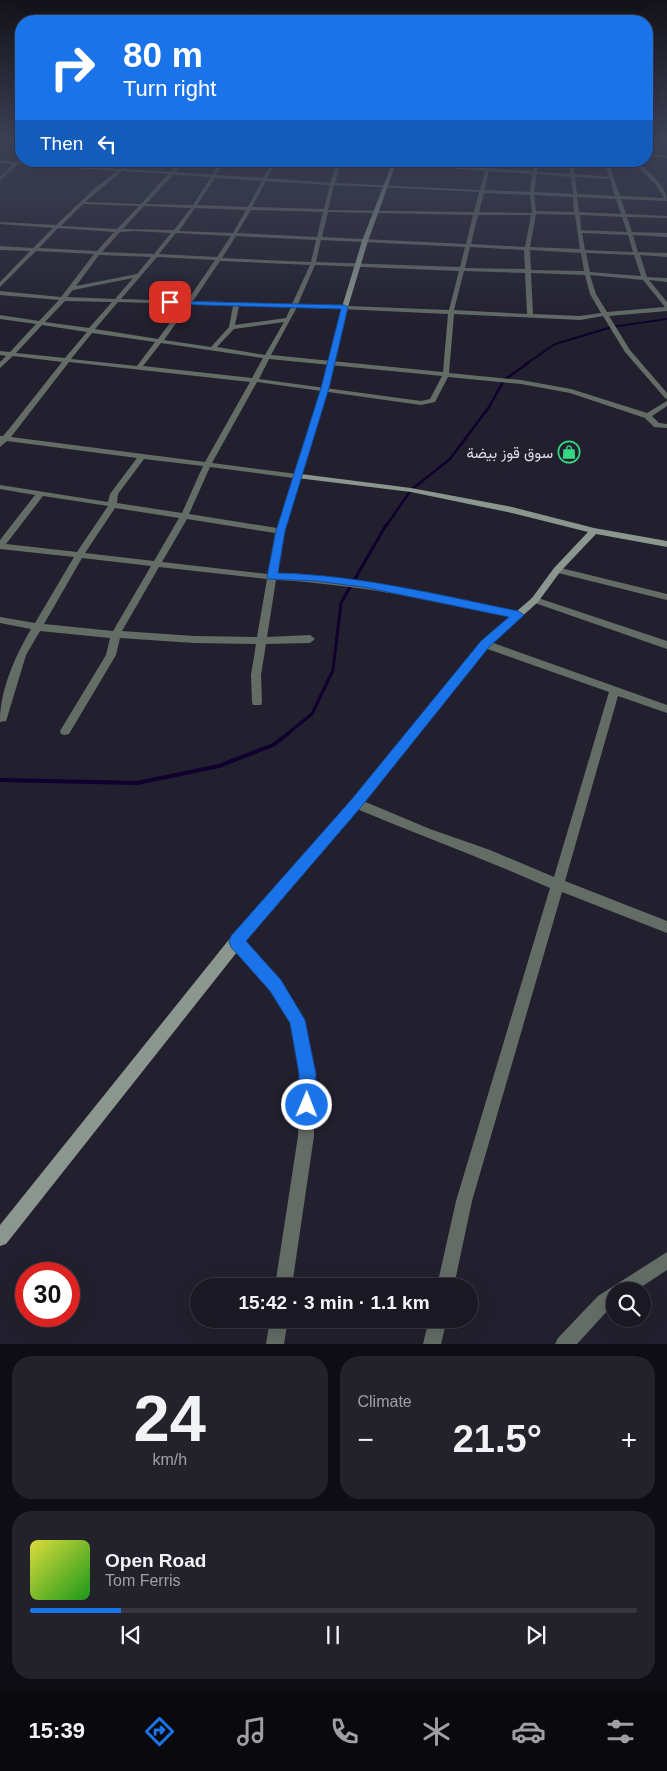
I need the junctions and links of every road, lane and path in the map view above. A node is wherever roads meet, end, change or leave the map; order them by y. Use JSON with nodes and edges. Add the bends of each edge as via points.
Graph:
{"nodes":[{"id":1,"x":83,"y":203,"type":"joint"},
{"id":2,"x":144,"y":203,"type":"edge"},
{"id":3,"x":196,"y":203,"type":"edge"},
{"id":4,"x":253,"y":203,"type":"edge"},
{"id":5,"x":328,"y":203,"type":"edge"},
{"id":6,"x":379,"y":203,"type":"edge"},
{"id":7,"x":478,"y":203,"type":"edge"},
{"id":8,"x":533,"y":203,"type":"edge"},
{"id":9,"x":576,"y":203,"type":"edge"},
{"id":10,"x":620,"y":203,"type":"edge"},
{"id":11,"x":142,"y":205,"type":"junction"},
{"id":12,"x":194,"y":206,"type":"junction"},
{"id":13,"x":250,"y":208,"type":"junction"},
{"id":14,"x":326,"y":211,"type":"junction"},
{"id":15,"x":376,"y":211,"type":"junction"},
{"id":16,"x":476,"y":212,"type":"junction"},
{"id":17,"x":534,"y":213,"type":"junction"},
{"id":18,"x":578,"y":214,"type":"junction"},
{"id":19,"x":624,"y":216,"type":"junction"},
{"id":20,"x":667,"y":217,"type":"edge"},
{"id":21,"x":0,"y":223,"type":"edge"},
{"id":22,"x":58,"y":226,"type":"junction"},
{"id":23,"x":119,"y":231,"type":"junction"},
{"id":24,"x":579,"y":231,"type":"junction"},
{"id":25,"x":175,"y":232,"type":"junction"},
{"id":26,"x":631,"y":233,"type":"junction"},
{"id":27,"x":234,"y":235,"type":"junction"},
{"id":28,"x":667,"y":235,"type":"edge"},
{"id":29,"x":319,"y":240,"type":"junction"},
{"id":30,"x":365,"y":242,"type":"junction"},
{"id":31,"x":468,"y":246,"type":"junction"},
{"id":32,"x":0,"y":248,"type":"edge"},
{"id":33,"x":527,"y":248,"type":"junction"},
{"id":34,"x":35,"y":250,"type":"junction"},
{"id":35,"x":583,"y":252,"type":"junction"},
{"id":36,"x":97,"y":254,"type":"junction"},
{"id":37,"x":637,"y":254,"type":"junction"},
{"id":38,"x":667,"y":255,"type":"edge"},
{"id":39,"x":156,"y":256,"type":"junction"},
{"id":40,"x":219,"y":259,"type":"junction"},
{"id":41,"x":313,"y":264,"type":"junction"},
{"id":42,"x":358,"y":266,"type":"junction"},
{"id":43,"x":463,"y":268,"type":"junction"},
{"id":44,"x":528,"y":270,"type":"junction"},
{"id":45,"x":587,"y":273,"type":"junction"},
{"id":46,"x":140,"y":275,"type":"junction"},
{"id":47,"x":644,"y":277,"type":"junction"},
{"id":48,"x":667,"y":280,"type":"edge"},
{"id":49,"x":0,"y":285,"type":"edge"},
{"id":50,"x":73,"y":288,"type":"junction"},
{"id":51,"x":0,"y":294,"type":"edge"},
{"id":52,"x":63,"y":299,"type":"junction"},
{"id":53,"x":117,"y":300,"type":"junction"},
{"id":54,"x":187,"y":303,"type":"junction"},
{"id":55,"x":236,"y":305,"type":"junction"},
{"id":56,"x":293,"y":306,"type":"junction"},
{"id":57,"x":344,"y":307,"type":"junction"},
{"id":58,"x":667,"y":307,"type":"edge"},
{"id":59,"x":451,"y":312,"type":"junction"},
{"id":60,"x":604,"y":315,"type":"junction"},
{"id":61,"x":530,"y":316,"type":"junction"},
{"id":62,"x":0,"y":317,"type":"edge"},
{"id":63,"x":288,"y":320,"type":"junction"},
{"id":64,"x":40,"y":322,"type":"junction"},
{"id":65,"x":232,"y":327,"type":"junction"},
{"id":66,"x":91,"y":330,"type":"junction"},
{"id":67,"x":159,"y":342,"type":"junction"},
{"id":68,"x":212,"y":349,"type":"junction"},
{"id":69,"x":0,"y":353,"type":"edge"},
{"id":70,"x":12,"y":354,"type":"junction"},
{"id":71,"x":268,"y":357,"type":"junction"},
{"id":72,"x":68,"y":360,"type":"junction"},
{"id":73,"x":330,"y":365,"type":"junction"},
{"id":74,"x":0,"y":366,"type":"edge"},
{"id":75,"x":138,"y":368,"type":"junction"},
{"id":76,"x":446,"y":375,"type":"junction"},
{"id":77,"x":254,"y":380,"type":"junction"},
{"id":78,"x":325,"y":388,"type":"junction"},
{"id":79,"x":667,"y":397,"type":"edge"},
{"id":80,"x":667,"y":403,"type":"edge"},
{"id":81,"x":648,"y":416,"type":"junction"},
{"id":82,"x":667,"y":426,"type":"edge"},
{"id":83,"x":2,"y":441,"type":"edge"},
{"id":84,"x":142,"y":456,"type":"junction"},
{"id":85,"x":207,"y":465,"type":"junction"},
{"id":86,"x":297,"y":476,"type":"junction"},
{"id":87,"x":0,"y":487,"type":"edge"},
{"id":88,"x":41,"y":493,"type":"junction"},
{"id":89,"x":113,"y":505,"type":"junction"},
{"id":90,"x":184,"y":517,"type":"junction"},
{"id":91,"x":280,"y":531,"type":"junction"},
{"id":92,"x":594,"y":531,"type":"junction"},
{"id":93,"x":667,"y":544,"type":"edge"},
{"id":94,"x":0,"y":546,"type":"edge"},
{"id":95,"x":79,"y":556,"type":"junction"},
{"id":96,"x":156,"y":564,"type":"junction"},
{"id":97,"x":558,"y":570,"type":"junction"},
{"id":98,"x":272,"y":577,"type":"junction"},
{"id":99,"x":667,"y":597,"type":"edge"},
{"id":100,"x":535,"y":600,"type":"junction"},
{"id":101,"x":518,"y":615,"type":"junction"},
{"id":102,"x":0,"y":620,"type":"edge"},
{"id":103,"x":38,"y":628,"type":"junction"},
{"id":104,"x":116,"y":634,"type":"junction"},
{"id":105,"x":310,"y":639,"type":"dead end"},
{"id":106,"x":262,"y":642,"type":"junction"},
{"id":107,"x":485,"y":644,"type":"junction"},
{"id":108,"x":667,"y":645,"type":"edge"},
{"id":109,"x":615,"y":690,"type":"junction"},
{"id":110,"x":258,"y":702,"type":"dead end"},
{"id":111,"x":667,"y":709,"type":"edge"},
{"id":112,"x":2,"y":718,"type":"dead end"},
{"id":113,"x":65,"y":731,"type":"dead end"},
{"id":114,"x":356,"y":803,"type":"junction"},
{"id":115,"x":556,"y":884,"type":"junction"},
{"id":116,"x":667,"y":927,"type":"edge"},
{"id":117,"x":236,"y":942,"type":"junction"},
{"id":118,"x":0,"y":1238,"type":"edge"},
{"id":119,"x":667,"y":1260,"type":"edge"},
{"id":120,"x":285,"y":1278,"type":"edge"},
{"id":121,"x":447,"y":1278,"type":"edge"},
{"id":122,"x":634,"y":1282,"type":"edge"},
{"id":123,"x":606,"y":1301,"type":"edge"},
{"id":124,"x":278,"y":1328,"type":"edge"},
{"id":125,"x":436,"y":1328,"type":"edge"},
{"id":126,"x":276,"y":1344,"type":"edge"},
{"id":127,"x":432,"y":1344,"type":"edge"},
{"id":128,"x":564,"y":1344,"type":"edge"}],
"edges":[{"from":1,"to":11,"type":"street"},
{"from":1,"to":22,"type":"street"},
{"from":2,"to":11,"type":"street"},
{"from":3,"to":12,"type":"street"},
{"from":4,"to":13,"type":"street"},
{"from":5,"to":14,"type":"street"},
{"from":6,"to":15,"type":"main road"},
{"from":7,"to":16,"type":"street"},
{"from":8,"to":17,"type":"street"},
{"from":9,"to":18,"type":"street"},
{"from":10,"to":19,"type":"street"},
{"from":11,"to":12,"type":"street"},
{"from":11,"to":23,"type":"street"},
{"from":12,"to":13,"type":"street"},
{"from":12,"to":25,"type":"street"},
{"from":13,"to":14,"type":"street"},
{"from":13,"to":27,"type":"street"},
{"from":14,"to":15,"type":"street"},
{"from":14,"to":29,"type":"street"},
{"from":15,"to":16,"type":"street"},
{"from":15,"to":30,"type":"main road"},
{"from":16,"to":17,"type":"street"},
{"from":16,"to":31,"type":"street"},
{"from":17,"to":18,"type":"street"},
{"from":17,"to":33,"type":"street"},
{"from":18,"to":19,"type":"street"},
{"from":18,"to":24,"type":"street"},
{"from":19,"to":20,"type":"street"},
{"from":19,"to":26,"type":"street"},
{"from":21,"to":22,"type":"street"},
{"from":22,"to":23,"type":"street"},
{"from":22,"to":34,"type":"street"},
{"from":23,"to":25,"type":"street"},
{"from":23,"to":36,"type":"street"},
{"from":24,"to":26,"type":"street"},
{"from":24,"to":35,"type":"street"},
{"from":25,"to":27,"type":"street"},
{"from":25,"to":39,"type":"street"},
{"from":26,"to":28,"type":"street"},
{"from":26,"to":37,"type":"street"},
{"from":27,"to":29,"type":"street"},
{"from":27,"to":40,"type":"street"},
{"from":29,"to":30,"type":"street"},
{"from":29,"to":41,"type":"street"},
{"from":30,"to":31,"type":"street"},
{"from":30,"to":42,"type":"main road"},
{"from":31,"to":33,"type":"street"},
{"from":31,"to":43,"type":"street"},
{"from":32,"to":34,"type":"street"},
{"from":33,"to":35,"type":"street"},
{"from":33,"to":44,"type":"street"},
{"from":34,"to":36,"type":"street"},
{"from":34,"to":49,"type":"street"},
{"from":35,"to":37,"type":"street"},
{"from":35,"to":45,"type":"street"},
{"from":36,"to":39,"type":"street"},
{"from":36,"to":50,"type":"street"},
{"from":37,"to":38,"type":"street"},
{"from":37,"to":47,"type":"street"},
{"from":39,"to":40,"type":"street"},
{"from":39,"to":46,"type":"street"},
{"from":40,"to":41,"type":"street"},
{"from":40,"to":54,"type":"street"},
{"from":41,"to":42,"type":"street"},
{"from":41,"to":56,"type":"street"},
{"from":42,"to":43,"type":"street"},
{"from":42,"to":57,"type":"main road"},
{"from":43,"to":44,"type":"street"},
{"from":43,"to":59,"type":"street"},
{"from":44,"to":45,"type":"street"},
{"from":44,"to":61,"type":"street"},
{"from":45,"to":47,"type":"street"},
{"from":45,"to":60,"type":"street"},
{"from":46,"to":50,"type":"street"},
{"from":46,"to":53,"type":"street"},
{"from":47,"to":48,"type":"street"},
{"from":47,"to":58,"type":"street"},
{"from":50,"to":52,"type":"street"},
{"from":51,"to":52,"type":"street"},
{"from":52,"to":53,"type":"street"},
{"from":52,"to":64,"type":"street"},
{"from":53,"to":54,"type":"street"},
{"from":53,"to":66,"type":"street"},
{"from":54,"to":55,"type":"street"},
{"from":54,"to":67,"type":"street"},
{"from":55,"to":56,"type":"street"},
{"from":55,"to":65,"type":"street"},
{"from":56,"to":57,"type":"street"},
{"from":56,"to":63,"type":"street"},
{"from":57,"to":59,"type":"street"},
{"from":57,"to":73,"type":"main road"},
{"from":58,"to":60,"type":"street"},
{"from":59,"to":61,"type":"street"},
{"from":59,"to":76,"type":"street"},
{"from":60,"to":61,"type":"street","via":[[580,318]]},
{"from":60,"to":79,"type":"street","via":[[627,351]]},
{"from":62,"to":64,"type":"street"},
{"from":63,"to":65,"type":"street"},
{"from":63,"to":71,"type":"street"},
{"from":64,"to":66,"type":"street"},
{"from":64,"to":70,"type":"street"},
{"from":65,"to":68,"type":"street"},
{"from":66,"to":67,"type":"street"},
{"from":66,"to":72,"type":"street"},
{"from":67,"to":68,"type":"street"},
{"from":67,"to":75,"type":"street"},
{"from":68,"to":71,"type":"street"},
{"from":69,"to":70,"type":"street"},
{"from":70,"to":72,"type":"street"},
{"from":70,"to":74,"type":"street"},
{"from":71,"to":73,"type":"street"},
{"from":71,"to":77,"type":"street"},
{"from":72,"to":75,"type":"street"},
{"from":72,"to":83,"type":"street"},
{"from":73,"to":76,"type":"street"},
{"from":73,"to":78,"type":"main road"},
{"from":75,"to":77,"type":"street"},
{"from":76,"to":78,"type":"street","via":[[436,397],[428,403]]},
{"from":76,"to":81,"type":"street","via":[[555,387]]},
{"from":77,"to":78,"type":"street"},
{"from":77,"to":85,"type":"street"},
{"from":78,"to":86,"type":"main road"},
{"from":80,"to":81,"type":"street"},
{"from":81,"to":82,"type":"street","via":[[657,425]]},
{"from":83,"to":84,"type":"street"},
{"from":84,"to":85,"type":"street"},
{"from":84,"to":89,"type":"street","via":[[114,494]]},
{"from":85,"to":86,"type":"street"},
{"from":85,"to":90,"type":"street"},
{"from":86,"to":91,"type":"street"},
{"from":86,"to":92,"type":"main road","via":[[410,490]]},
{"from":87,"to":88,"type":"street"},
{"from":88,"to":89,"type":"street"},
{"from":88,"to":94,"type":"street"},
{"from":89,"to":90,"type":"street"},
{"from":89,"to":95,"type":"street"},
{"from":90,"to":91,"type":"street"},
{"from":90,"to":96,"type":"street"},
{"from":91,"to":98,"type":"street"},
{"from":92,"to":93,"type":"main road"},
{"from":92,"to":97,"type":"main road"},
{"from":94,"to":95,"type":"street"},
{"from":95,"to":96,"type":"street"},
{"from":95,"to":103,"type":"street"},
{"from":96,"to":98,"type":"street"},
{"from":96,"to":104,"type":"street"},
{"from":97,"to":99,"type":"street"},
{"from":97,"to":100,"type":"main road"},
{"from":98,"to":101,"type":"street","via":[[363,584]]},
{"from":98,"to":106,"type":"street"},
{"from":100,"to":101,"type":"main road"},
{"from":100,"to":108,"type":"street"},
{"from":101,"to":107,"type":"main road"},
{"from":102,"to":103,"type":"street"},
{"from":103,"to":104,"type":"street"},
{"from":103,"to":112,"type":"street","via":[[21,655]]},
{"from":104,"to":106,"type":"street","via":[[205,642]]},
{"from":104,"to":113,"type":"street","via":[[111,655]]},
{"from":105,"to":106,"type":"street"},
{"from":106,"to":110,"type":"street","via":[[256,675]]},
{"from":107,"to":109,"type":"street"},
{"from":107,"to":114,"type":"main road"},
{"from":109,"to":111,"type":"street"},
{"from":109,"to":115,"type":"street"},
{"from":114,"to":115,"type":"street"},
{"from":114,"to":117,"type":"main road"},
{"from":115,"to":116,"type":"street"},
{"from":115,"to":121,"type":"street","via":[[464,1201]]},
{"from":117,"to":118,"type":"main road"},
{"from":117,"to":120,"type":"street","via":[[275,985],[297,1020],[308,1074],[306,1136]]},
{"from":119,"to":122,"type":"street"},
{"from":123,"to":128,"type":"street"},
{"from":124,"to":126,"type":"street"},
{"from":125,"to":127,"type":"street"}]}
